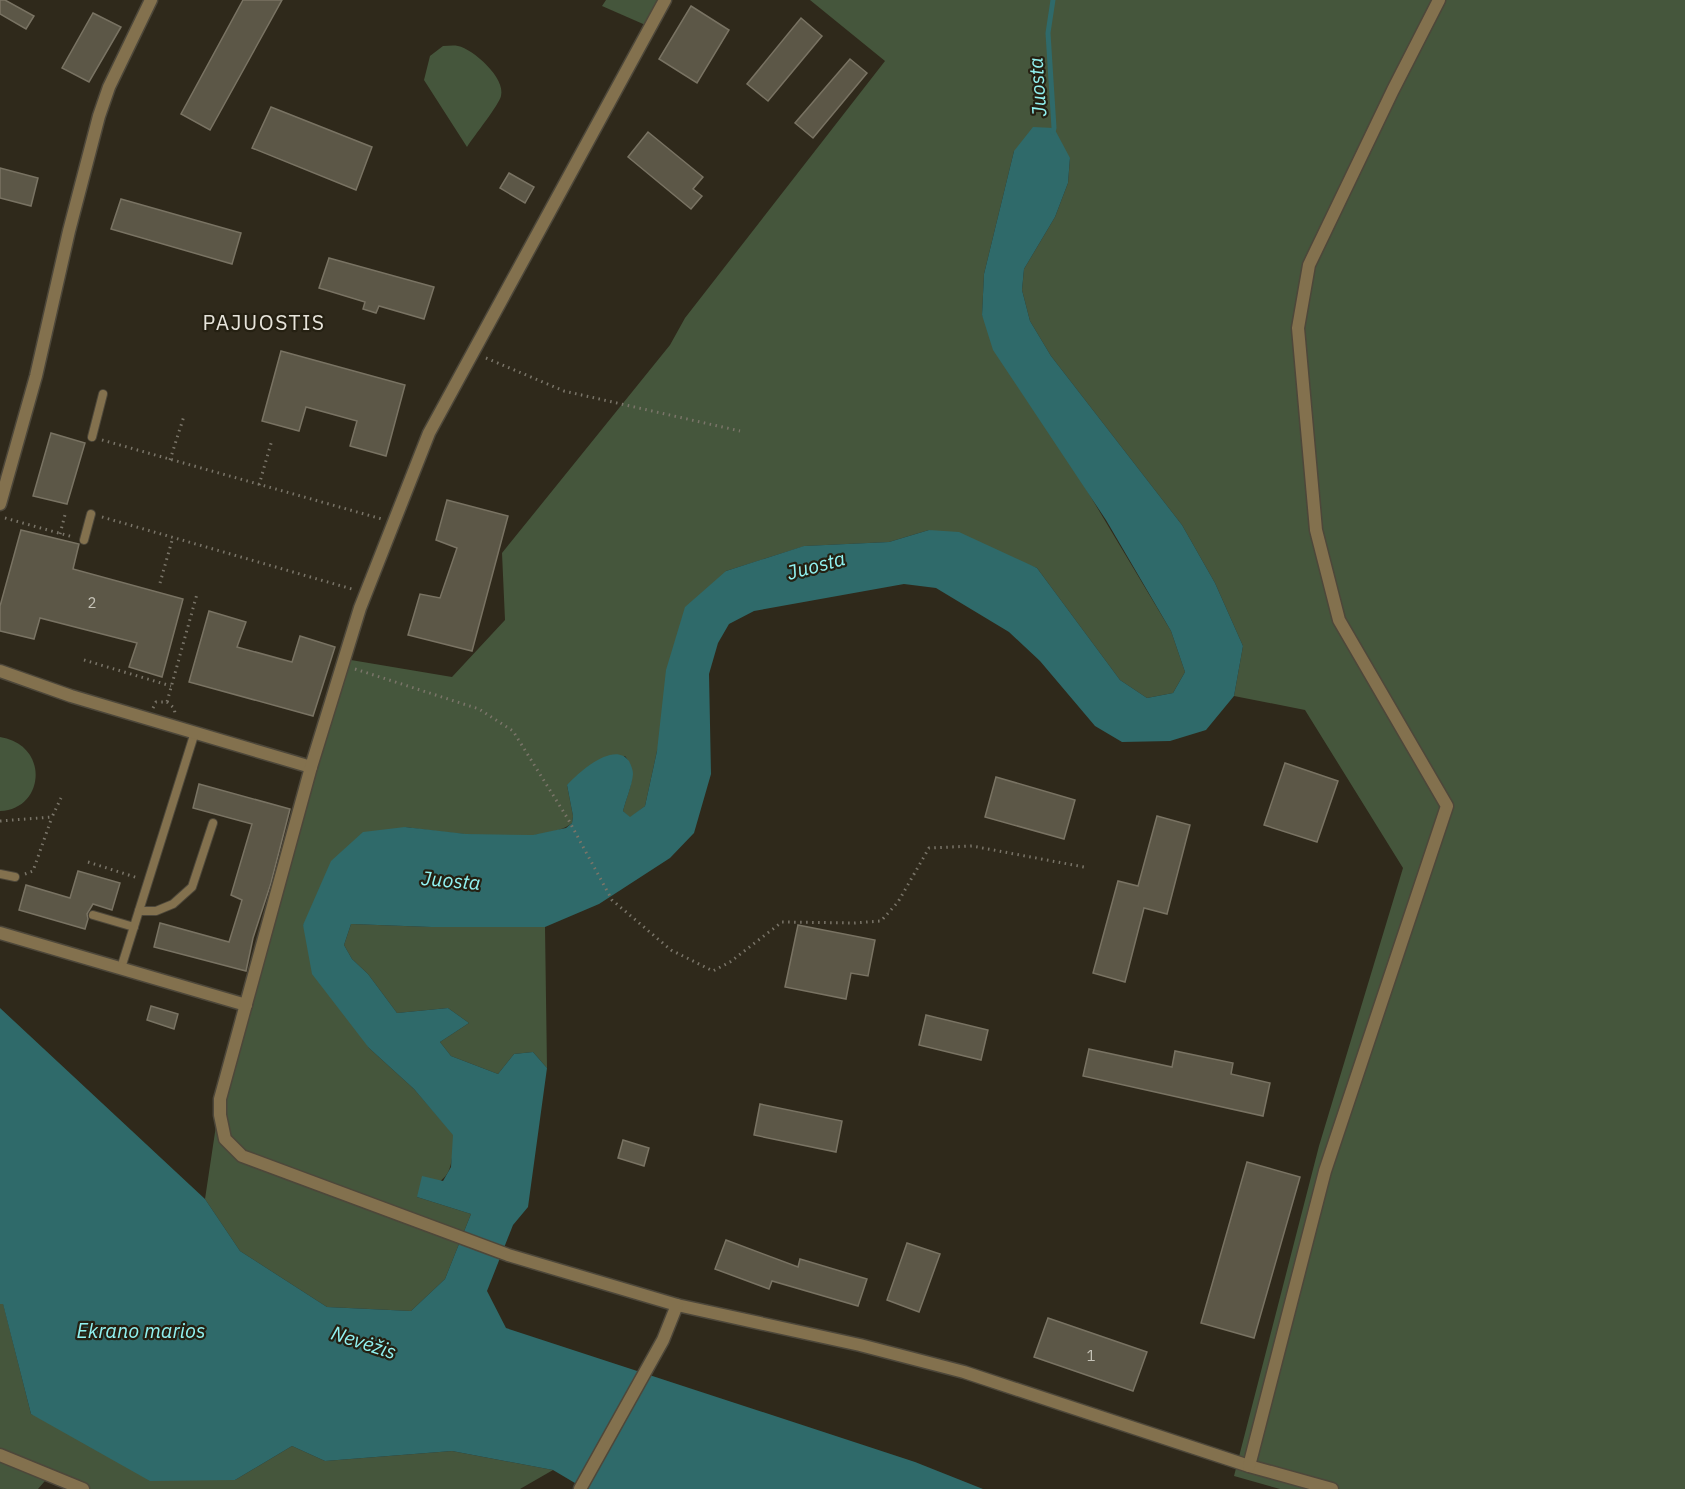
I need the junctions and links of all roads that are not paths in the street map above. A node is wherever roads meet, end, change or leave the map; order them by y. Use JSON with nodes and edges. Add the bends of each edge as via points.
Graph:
{"nodes":[{"id":1,"x":151,"y":0,"type":"edge"},
{"id":2,"x":665,"y":0,"type":"edge"},
{"id":3,"x":1439,"y":0,"type":"edge"},
{"id":4,"x":103,"y":394,"type":"dead end"},
{"id":5,"x":92,"y":437,"type":"road end"},
{"id":6,"x":0,"y":504,"type":"edge"},
{"id":7,"x":91,"y":514,"type":"road end"},
{"id":8,"x":84,"y":540,"type":"road end"},
{"id":9,"x":0,"y":671,"type":"edge"},
{"id":10,"x":195,"y":732,"type":"junction"},
{"id":11,"x":311,"y":767,"type":"junction"},
{"id":12,"x":213,"y":823,"type":"dead end"},
{"id":13,"x":0,"y":874,"type":"edge"},
{"id":14,"x":15,"y":877,"type":"road end"},
{"id":15,"x":139,"y":911,"type":"junction"},
{"id":16,"x":93,"y":915,"type":"dead end"},
{"id":17,"x":134,"y":927,"type":"junction"},
{"id":18,"x":0,"y":933,"type":"edge"},
{"id":19,"x":121,"y":968,"type":"junction"},
{"id":20,"x":246,"y":1005,"type":"junction"},
{"id":21,"x":677,"y":1305,"type":"junction"},
{"id":22,"x":0,"y":1455,"type":"edge"},
{"id":23,"x":1249,"y":1466,"type":"junction"},
{"id":24,"x":83,"y":1489,"type":"edge"},
{"id":25,"x":580,"y":1489,"type":"edge"},
{"id":26,"x":1332,"y":1489,"type":"edge"}],
"edges":[{"from":1,"to":6,"type":"street","via":[[99,116],[36,376]]},
{"from":2,"to":11,"type":"street","via":[[429,433],[365,593]]},
{"from":3,"to":23,"type":"street","via":[[1309,265],[1298,328],[1316,530],[1339,620],[1447,806],[1325,1171]]},
{"from":4,"to":5,"type":"lane"},
{"from":7,"to":8,"type":"lane"},
{"from":9,"to":10,"type":"street"},
{"from":10,"to":11,"type":"street"},
{"from":10,"to":15,"type":"lane"},
{"from":11,"to":20,"type":"street"},
{"from":12,"to":15,"type":"lane","via":[[192,887],[173,904],[156,911]]},
{"from":13,"to":14,"type":"lane"},
{"from":15,"to":17,"type":"lane"},
{"from":16,"to":17,"type":"lane"},
{"from":17,"to":19,"type":"lane"},
{"from":18,"to":19,"type":"street"},
{"from":19,"to":20,"type":"street"},
{"from":20,"to":21,"type":"street","via":[[220,1099],[225,1139],[242,1156],[508,1255]]},
{"from":21,"to":23,"type":"street","via":[[964,1372]]},
{"from":21,"to":25,"type":"street","via":[[663,1340]]},
{"from":22,"to":24,"type":"street"},
{"from":23,"to":26,"type":"street"}]}
